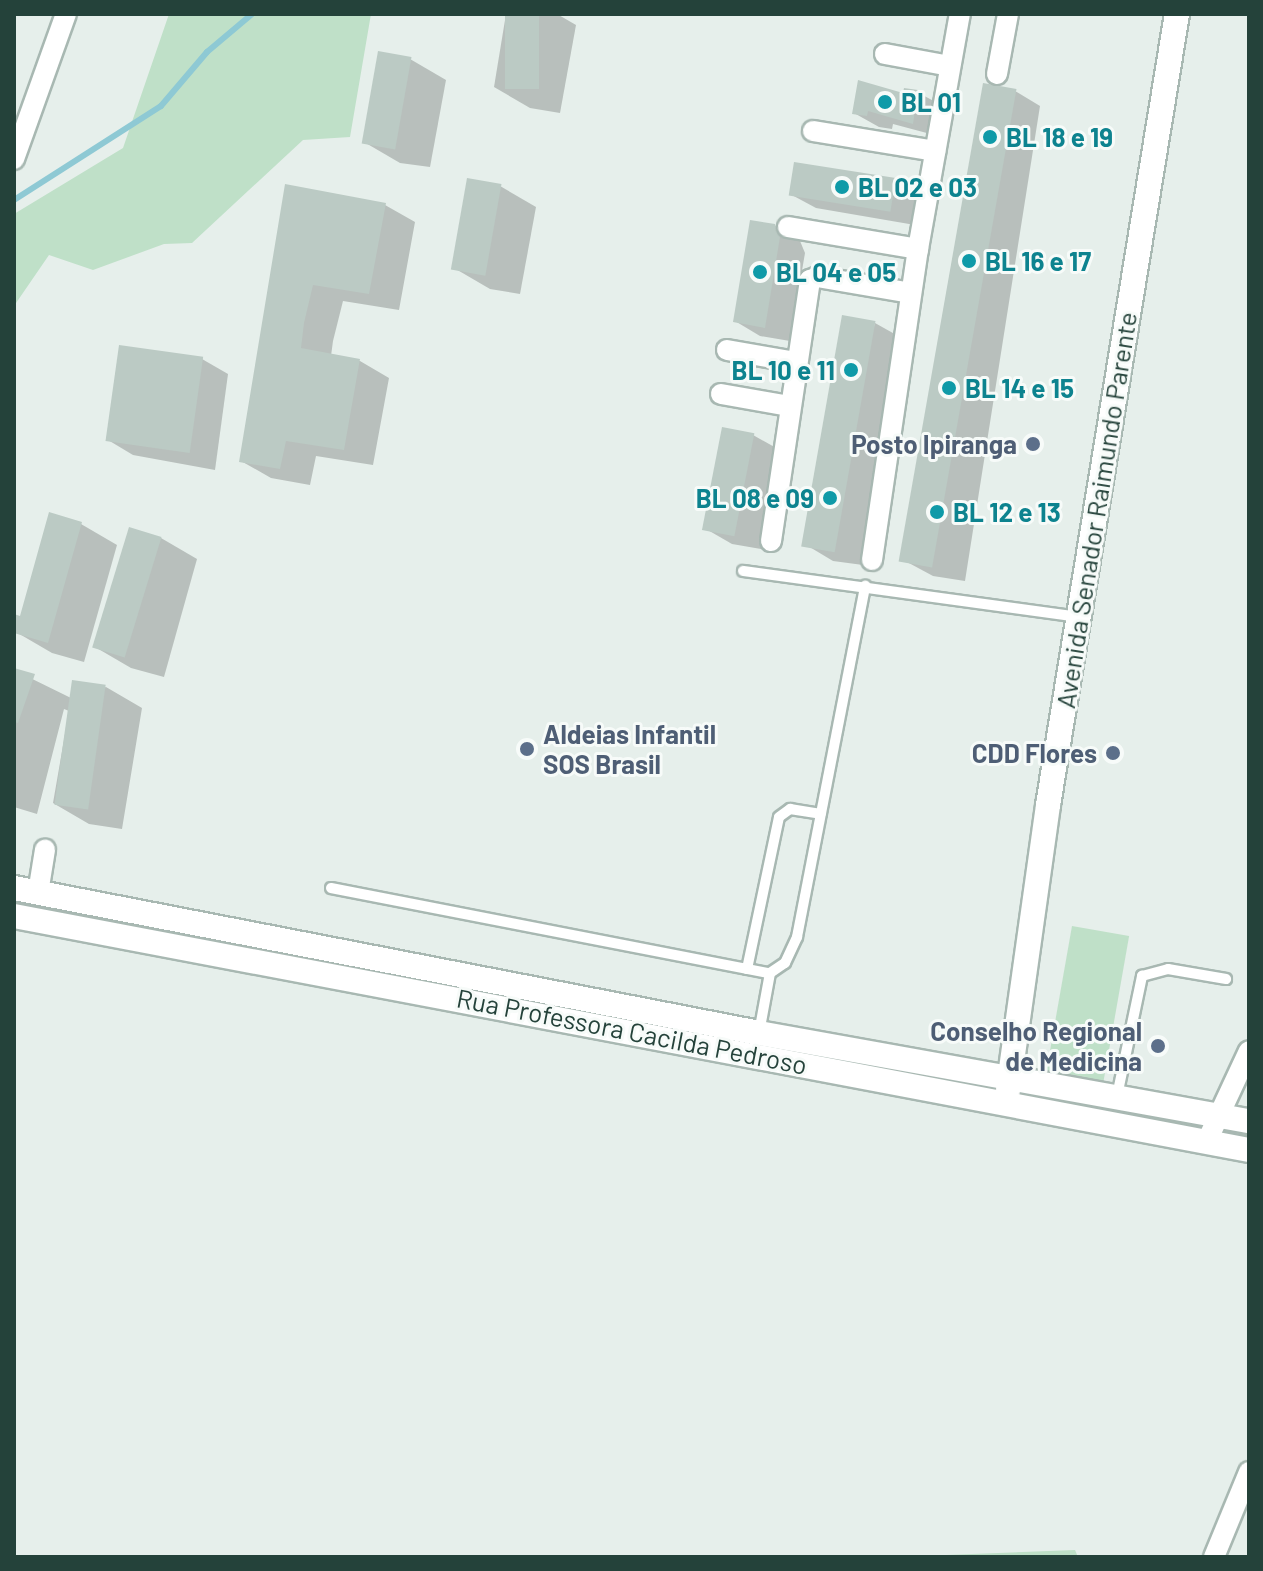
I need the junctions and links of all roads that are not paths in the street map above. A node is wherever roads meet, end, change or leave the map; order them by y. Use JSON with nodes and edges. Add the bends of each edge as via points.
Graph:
{"nodes":[{"id":1,"x":66,"y":14,"type":"edge"},
{"id":2,"x":960,"y":14,"type":"edge"},
{"id":3,"x":1008,"y":14,"type":"edge"},
{"id":4,"x":1177,"y":14,"type":"edge"},
{"id":5,"x":885,"y":54,"type":"dead end"},
{"id":6,"x":950,"y":66,"type":"junction"},
{"id":7,"x":997,"y":74,"type":"dead end"},
{"id":8,"x":813,"y":131,"type":"dead end"},
{"id":9,"x":935,"y":151,"type":"junction"},
{"id":10,"x":14,"y":159,"type":"edge"},
{"id":11,"x":788,"y":227,"type":"dead end"},
{"id":12,"x":918,"y":249,"type":"junction"},
{"id":13,"x":911,"y":293,"type":"junction"},
{"id":14,"x":727,"y":350,"type":"dead end"},
{"id":15,"x":796,"y":362,"type":"junction"},
{"id":16,"x":721,"y":394,"type":"dead end"},
{"id":17,"x":790,"y":406,"type":"junction"},
{"id":18,"x":771,"y":541,"type":"dead end"},
{"id":19,"x":872,"y":560,"type":"dead end"},
{"id":20,"x":743,"y":571,"type":"dead end"},
{"id":21,"x":865,"y":586,"type":"junction"},
{"id":22,"x":1078,"y":617,"type":"junction"},
{"id":23,"x":821,"y":814,"type":"junction"},
{"id":24,"x":45,"y":850,"type":"dead end"},
{"id":25,"x":331,"y":888,"type":"dead end"},
{"id":26,"x":26,"y":890,"type":"edge"},
{"id":27,"x":14,"y":916,"type":"edge"},
{"id":28,"x":747,"y":969,"type":"junction"},
{"id":29,"x":770,"y":973,"type":"junction"},
{"id":30,"x":1226,"y":979,"type":"dead end"},
{"id":31,"x":759,"y":1033,"type":"junction"},
{"id":32,"x":1249,"y":1051,"type":"edge"},
{"id":33,"x":1009,"y":1076,"type":"junction"},
{"id":34,"x":1117,"y":1096,"type":"junction"},
{"id":35,"x":1006,"y":1102,"type":"junction"},
{"id":36,"x":1220,"y":1115,"type":"junction"},
{"id":37,"x":1249,"y":1121,"type":"edge"},
{"id":38,"x":1207,"y":1141,"type":"junction"},
{"id":39,"x":1249,"y":1150,"type":"edge"},
{"id":40,"x":1249,"y":1472,"type":"edge"},
{"id":41,"x":1214,"y":1557,"type":"edge"}],
"edges":[{"from":1,"to":10,"type":"street"},
{"from":2,"to":6,"type":"street"},
{"from":3,"to":7,"type":"street"},
{"from":4,"to":22,"type":"street","name":"Avenida Senador Raimundo Parente"},
{"from":5,"to":6,"type":"street"},
{"from":6,"to":9,"type":"street"},
{"from":8,"to":9,"type":"street"},
{"from":9,"to":12,"type":"street"},
{"from":11,"to":12,"type":"street"},
{"from":12,"to":13,"type":"street"},
{"from":13,"to":15,"type":"street","via":[[812,278]]},
{"from":13,"to":19,"type":"street"},
{"from":14,"to":15,"type":"street"},
{"from":15,"to":17,"type":"street"},
{"from":16,"to":17,"type":"street"},
{"from":17,"to":18,"type":"street"},
{"from":20,"to":21,"type":"lane"},
{"from":21,"to":22,"type":"lane"},
{"from":21,"to":23,"type":"lane"},
{"from":22,"to":33,"type":"street","name":"Avenida Senador Raimundo Parente"},
{"from":23,"to":28,"type":"lane","via":[[790,809],[779,817]]},
{"from":23,"to":29,"type":"lane","via":[[797,937],[785,963]]},
{"from":24,"to":26,"type":"street"},
{"from":25,"to":28,"type":"lane"},
{"from":26,"to":31,"type":"street","name":"Rua Professora Cacilda Pedroso"},
{"from":27,"to":35,"type":"street","name":"Rua Professora Cacilda Pedroso"},
{"from":28,"to":29,"type":"lane"},
{"from":29,"to":31,"type":"lane"},
{"from":30,"to":34,"type":"lane","via":[[1168,969],[1142,976]]},
{"from":31,"to":33,"type":"street","name":"Rua Professora Cacilda Pedroso"},
{"from":32,"to":36,"type":"street"},
{"from":33,"to":34,"type":"street","name":"Rua Professora Cacilda Pedroso"},
{"from":33,"to":35,"type":"street","name":"Avenida Senador Raimundo Parente"},
{"from":34,"to":36,"type":"street","name":"Rua Professora Cacilda Pedroso"},
{"from":35,"to":38,"type":"street","name":"Rua Professora Cacilda Pedroso"},
{"from":36,"to":37,"type":"street","name":"Rua Professora Cacilda Pedroso"},
{"from":36,"to":38,"type":"street"},
{"from":38,"to":39,"type":"street","name":"Rua Professora Cacilda Pedroso"},
{"from":40,"to":41,"type":"street"}]}
